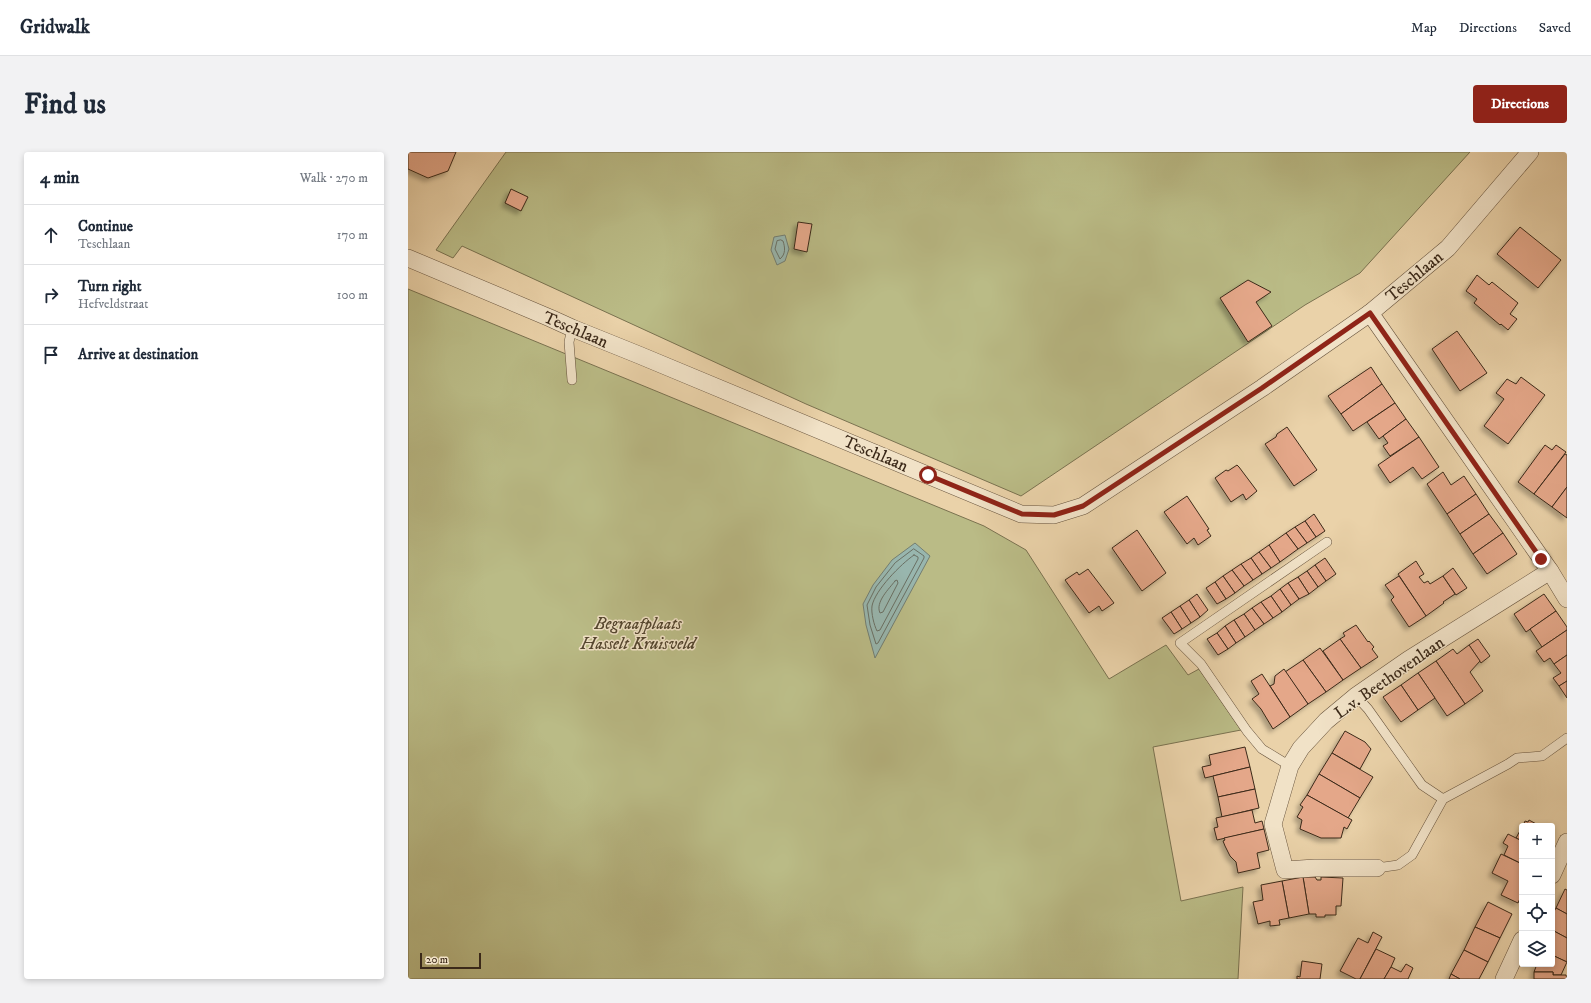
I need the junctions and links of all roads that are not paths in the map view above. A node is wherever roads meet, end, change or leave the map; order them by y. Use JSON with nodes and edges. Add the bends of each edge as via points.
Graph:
{"nodes":[{"id":1,"x":1530,"y":152,"type":"edge"},
{"id":2,"x":408,"y":258,"type":"edge"},
{"id":3,"x":1370,"y":313,"type":"junction"},
{"id":4,"x":572,"y":328,"type":"junction"},
{"id":5,"x":572,"y":380,"type":"dead end"},
{"id":6,"x":1327,"y":542,"type":"dead end"},
{"id":7,"x":1550,"y":571,"type":"junction"},
{"id":8,"x":1567,"y":599,"type":"edge"},
{"id":9,"x":1356,"y":696,"type":"junction"},
{"id":10,"x":1567,"y":738,"type":"edge"},
{"id":11,"x":1290,"y":766,"type":"junction"},
{"id":12,"x":1443,"y":799,"type":"junction"},
{"id":13,"x":1567,"y":842,"type":"edge"},
{"id":14,"x":1377,"y":868,"type":"joint"},
{"id":15,"x":1555,"y":868,"type":"edge"},
{"id":16,"x":1519,"y":946,"type":"edge"},
{"id":17,"x":1504,"y":979,"type":"edge"}],
"edges":[{"from":1,"to":3,"type":"street","name":"Teschlaan","via":[[1448,248]]},
{"from":2,"to":4,"type":"street","name":"Teschlaan"},
{"from":3,"to":4,"type":"street","name":"Teschlaan","via":[[1083,506],[1054,515],[1022,514]]},
{"from":3,"to":7,"type":"street"},
{"from":4,"to":5,"type":"lane","via":[[569,342]]},
{"from":6,"to":11,"type":"lane","via":[[1180,643],[1201,664],[1262,750]]},
{"from":7,"to":8,"type":"street"},
{"from":7,"to":9,"type":"street","name":"L.v. Beethovenlaan","via":[[1408,660]]},
{"from":9,"to":11,"type":"street","name":"L.v. Beethovenlaan","via":[[1326,721],[1301,748]]},
{"from":9,"to":12,"type":"lane","via":[[1422,785]]},
{"from":10,"to":12,"type":"lane","via":[[1542,756],[1517,758]]},
{"from":11,"to":14,"type":"street","name":"L.v. Beethovenlaan","via":[[1273,824],[1285,870]]},
{"from":12,"to":14,"type":"lane","via":[[1412,855],[1398,865]]},
{"from":13,"to":15,"type":"street"},
{"from":16,"to":17,"type":"street"}]}
